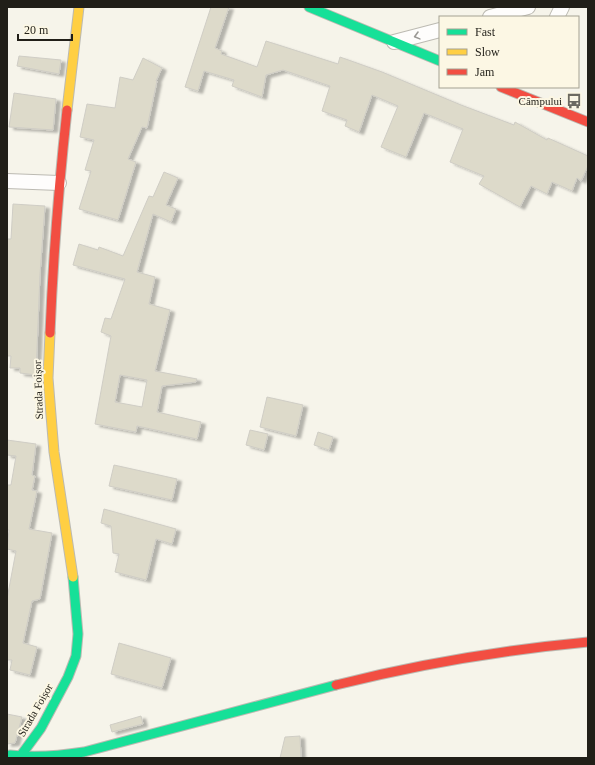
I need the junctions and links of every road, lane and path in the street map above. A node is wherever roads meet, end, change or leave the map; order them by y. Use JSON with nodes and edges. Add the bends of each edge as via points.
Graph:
{"nodes":[{"id":1,"x":79,"y":7,"type":"edge"},
{"id":2,"x":309,"y":7,"type":"edge"},
{"id":3,"x":528,"y":7,"type":"edge"},
{"id":4,"x":562,"y":7,"type":"edge"},
{"id":5,"x":494,"y":16,"type":"edge"},
{"id":6,"x":558,"y":16,"type":"edge"},
{"id":7,"x":439,"y":30,"type":"edge"},
{"id":8,"x":394,"y":42,"type":"junction"},
{"id":9,"x":439,"y":61,"type":"edge"},
{"id":10,"x":506,"y":88,"type":"edge"},
{"id":11,"x":523,"y":91,"type":"edge"},
{"id":12,"x":588,"y":122,"type":"edge"},
{"id":13,"x":7,"y":181,"type":"edge"},
{"id":14,"x":59,"y":183,"type":"junction"},
{"id":15,"x":588,"y":642,"type":"edge"},
{"id":16,"x":7,"y":755,"type":"edge"},
{"id":17,"x":20,"y":757,"type":"edge"}],
"edges":[{"from":1,"to":14,"type":"street","name":"Strada Foișor"},
{"from":2,"to":8,"type":"street"},
{"from":3,"to":5,"type":"street"},
{"from":4,"to":6,"type":"street"},
{"from":7,"to":8,"type":"street","one_way":true},
{"from":8,"to":9,"type":"street"},
{"from":10,"to":11,"type":"street"},
{"from":11,"to":12,"type":"street"},
{"from":13,"to":14,"type":"street"},
{"from":14,"to":17,"type":"street","name":"Strada Foișor","via":[[48,378],[54,452],[75,593],[78,634],[76,656],[68,677],[41,728]]},
{"from":15,"to":17,"type":"street","via":[[506,651],[434,663],[304,693],[77,754]]},
{"from":16,"to":17,"type":"street"}]}
